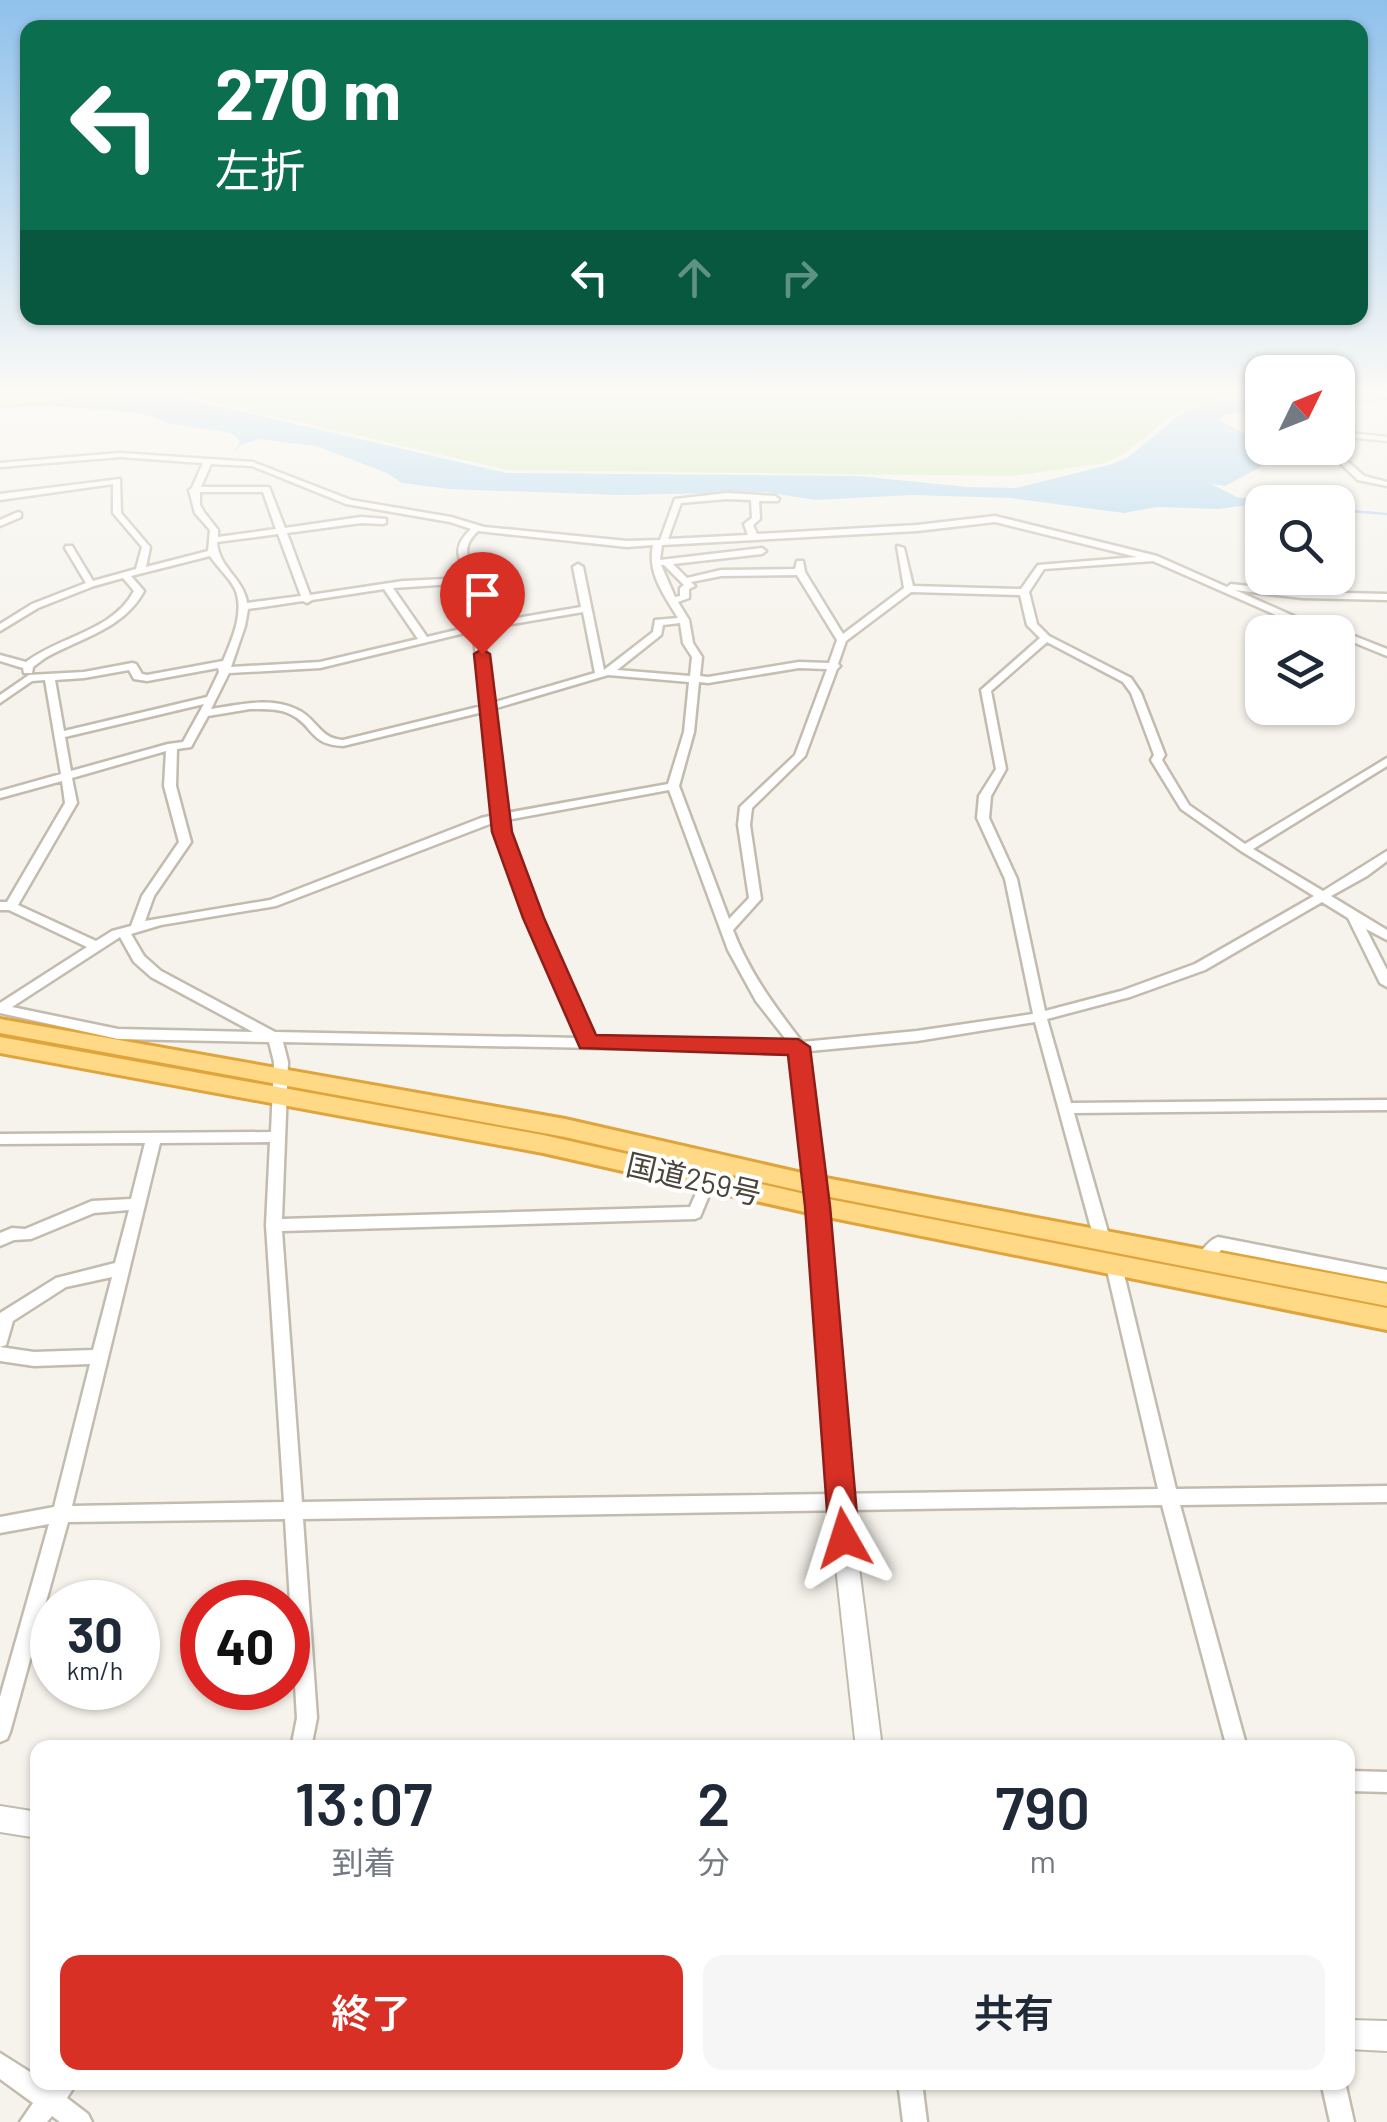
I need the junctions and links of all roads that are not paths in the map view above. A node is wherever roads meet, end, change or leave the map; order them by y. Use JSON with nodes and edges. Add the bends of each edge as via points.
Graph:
{"nodes":[{"id":1,"x":62,"y":489,"type":"edge"},
{"id":2,"x":117,"y":489,"type":"edge"},
{"id":3,"x":264,"y":489,"type":"edge"},
{"id":4,"x":266,"y":489,"type":"edge"},
{"id":5,"x":316,"y":489,"type":"edge"},
{"id":6,"x":193,"y":490,"type":"joint"},
{"id":7,"x":0,"y":497,"type":"edge"},
{"id":8,"x":755,"y":498,"type":"junction"},
{"id":9,"x":775,"y":499,"type":"dead end"},
{"id":10,"x":18,"y":515,"type":"dead end"},
{"id":11,"x":383,"y":521,"type":"dead end"},
{"id":12,"x":0,"y":523,"type":"edge"},
{"id":13,"x":477,"y":528,"type":"junction"},
{"id":14,"x":281,"y":531,"type":"junction"},
{"id":15,"x":752,"y":536,"type":"junction"},
{"id":16,"x":214,"y":540,"type":"junction"},
{"id":17,"x":661,"y":543,"type":"junction"},
{"id":18,"x":69,"y":548,"type":"dead end"},
{"id":19,"x":900,"y":548,"type":"dead end"},
{"id":20,"x":762,"y":551,"type":"dead end"},
{"id":21,"x":214,"y":552,"type":"junction"},
{"id":22,"x":1154,"y":558,"type":"junction"},
{"id":23,"x":661,"y":563,"type":"junction"},
{"id":24,"x":578,"y":567,"type":"dead end"},
{"id":25,"x":140,"y":571,"type":"junction"},
{"id":26,"x":125,"y":575,"type":"junction"},
{"id":27,"x":472,"y":580,"type":"junction"},
{"id":28,"x":688,"y":580,"type":"junction"},
{"id":29,"x":91,"y":584,"type":"junction"},
{"id":30,"x":1216,"y":585,"type":"junction"},
{"id":31,"x":387,"y":587,"type":"junction"},
{"id":32,"x":909,"y":589,"type":"junction"},
{"id":33,"x":1024,"y":592,"type":"junction"},
{"id":34,"x":1387,"y":598,"type":"edge"},
{"id":35,"x":307,"y":600,"type":"junction"},
{"id":36,"x":673,"y":600,"type":"junction"},
{"id":37,"x":242,"y":607,"type":"junction"},
{"id":38,"x":586,"y":609,"type":"junction"},
{"id":39,"x":1284,"y":615,"type":"edge"},
{"id":40,"x":684,"y":620,"type":"junction"},
{"id":41,"x":478,"y":627,"type":"junction"},
{"id":42,"x":0,"y":628,"type":"edge"},
{"id":43,"x":1046,"y":638,"type":"junction"},
{"id":44,"x":424,"y":640,"type":"junction"},
{"id":45,"x":842,"y":640,"type":"junction"},
{"id":46,"x":1355,"y":640,"type":"edge"},
{"id":47,"x":1387,"y":653,"type":"edge"},
{"id":48,"x":0,"y":658,"type":"edge"},
{"id":49,"x":835,"y":666,"type":"junction"},
{"id":50,"x":224,"y":667,"type":"junction"},
{"id":51,"x":28,"y":672,"type":"junction"},
{"id":52,"x":604,"y":673,"type":"junction"},
{"id":53,"x":50,"y":679,"type":"junction"},
{"id":54,"x":695,"y":680,"type":"junction"},
{"id":55,"x":210,"y":698,"type":"junction"},
{"id":56,"x":0,"y":700,"type":"edge"},
{"id":57,"x":490,"y":707,"type":"junction"},
{"id":58,"x":207,"y":712,"type":"junction"},
{"id":59,"x":61,"y":735,"type":"junction"},
{"id":60,"x":172,"y":746,"type":"junction"},
{"id":61,"x":1387,"y":761,"type":"edge"},
{"id":62,"x":67,"y":778,"type":"junction"},
{"id":63,"x":673,"y":786,"type":"junction"},
{"id":64,"x":0,"y":794,"type":"edge"},
{"id":65,"x":499,"y":817,"type":"junction"},
{"id":66,"x":1245,"y":849,"type":"junction"},
{"id":67,"x":1387,"y":855,"type":"edge"},
{"id":68,"x":1322,"y":897,"type":"junction"},
{"id":69,"x":5,"y":906,"type":"edge"},
{"id":70,"x":1353,"y":916,"type":"junction"},
{"id":71,"x":727,"y":928,"type":"junction"},
{"id":72,"x":130,"y":930,"type":"junction"},
{"id":73,"x":1387,"y":936,"type":"edge"},
{"id":74,"x":95,"y":946,"type":"junction"},
{"id":75,"x":1387,"y":983,"type":"edge"},
{"id":76,"x":0,"y":1009,"type":"edge"},
{"id":77,"x":1040,"y":1017,"type":"junction"},
{"id":78,"x":0,"y":1026,"type":"edge"},
{"id":79,"x":275,"y":1038,"type":"junction"},
{"id":80,"x":588,"y":1042,"type":"junction"},
{"id":81,"x":0,"y":1045,"type":"edge"},
{"id":82,"x":798,"y":1047,"type":"junction"},
{"id":83,"x":280,"y":1086,"type":"junction"},
{"id":84,"x":1387,"y":1105,"type":"edge"},
{"id":85,"x":1066,"y":1108,"type":"junction"},
{"id":86,"x":154,"y":1138,"type":"junction"},
{"id":87,"x":278,"y":1138,"type":"junction"},
{"id":88,"x":0,"y":1139,"type":"edge"},
{"id":89,"x":708,"y":1181,"type":"junction"},
{"id":90,"x":816,"y":1196,"type":"junction"},
{"id":91,"x":138,"y":1204,"type":"junction"},
{"id":92,"x":274,"y":1225,"type":"junction"},
{"id":93,"x":1102,"y":1239,"type":"junction"},
{"id":94,"x":0,"y":1240,"type":"edge"},
{"id":95,"x":1204,"y":1260,"type":"junction"},
{"id":96,"x":1114,"y":1266,"type":"junction"},
{"id":97,"x":122,"y":1268,"type":"junction"},
{"id":98,"x":1387,"y":1276,"type":"edge"},
{"id":99,"x":1387,"y":1295,"type":"edge"},
{"id":100,"x":1387,"y":1320,"type":"edge"},
{"id":101,"x":0,"y":1340,"type":"edge"},
{"id":102,"x":0,"y":1354,"type":"edge"},
{"id":103,"x":100,"y":1358,"type":"junction"},
{"id":104,"x":1387,"y":1494,"type":"edge"},
{"id":105,"x":1169,"y":1498,"type":"junction"},
{"id":106,"x":840,"y":1504,"type":"junction"},
{"id":107,"x":292,"y":1513,"type":"junction"},
{"id":108,"x":60,"y":1514,"type":"junction"},
{"id":109,"x":0,"y":1525,"type":"edge"},
{"id":110,"x":0,"y":1732,"type":"edge"},
{"id":111,"x":303,"y":1740,"type":"edge"},
{"id":112,"x":868,"y":1740,"type":"edge"},
{"id":113,"x":1235,"y":1740,"type":"edge"},
{"id":114,"x":1355,"y":1781,"type":"edge"},
{"id":115,"x":1387,"y":1782,"type":"edge"},
{"id":116,"x":0,"y":1819,"type":"edge"},
{"id":117,"x":30,"y":1824,"type":"edge"},
{"id":118,"x":1355,"y":2036,"type":"edge"},
{"id":119,"x":1387,"y":2036,"type":"edge"},
{"id":120,"x":0,"y":2065,"type":"edge"},
{"id":121,"x":30,"y":2079,"type":"edge"},
{"id":122,"x":911,"y":2090,"type":"edge"},
{"id":123,"x":1335,"y":2090,"type":"edge"},
{"id":124,"x":58,"y":2092,"type":"edge"},
{"id":125,"x":32,"y":2122,"type":"edge"},
{"id":126,"x":80,"y":2122,"type":"edge"},
{"id":127,"x":915,"y":2122,"type":"edge"},
{"id":128,"x":1342,"y":2122,"type":"edge"}],
"edges":[{"from":1,"to":7,"type":"street"},
{"from":2,"to":25,"type":"street","via":[[117,513],[146,547]]},
{"from":3,"to":6,"type":"street"},
{"from":4,"to":14,"type":"street"},
{"from":5,"to":13,"type":"street"},
{"from":6,"to":16,"type":"street","via":[[198,516],[212,527]]},
{"from":8,"to":9,"type":"street"},
{"from":8,"to":15,"type":"street"},
{"from":8,"to":17,"type":"street","via":[[678,501]]},
{"from":10,"to":12,"type":"street"},
{"from":11,"to":14,"type":"street"},
{"from":13,"to":17,"type":"street"},
{"from":13,"to":27,"type":"street","via":[[463,547]]},
{"from":14,"to":16,"type":"street"},
{"from":14,"to":35,"type":"street"},
{"from":15,"to":17,"type":"street"},
{"from":15,"to":22,"type":"street","via":[[995,518]]},
{"from":16,"to":21,"type":"street"},
{"from":17,"to":23,"type":"street"},
{"from":18,"to":29,"type":"street"},
{"from":19,"to":32,"type":"street"},
{"from":20,"to":23,"type":"street"},
{"from":21,"to":25,"type":"street"},
{"from":21,"to":37,"type":"street","via":[[242,593]]},
{"from":22,"to":30,"type":"street"},
{"from":22,"to":33,"type":"street","via":[[1041,568]]},
{"from":23,"to":28,"type":"street"},
{"from":23,"to":36,"type":"street"},
{"from":24,"to":38,"type":"street"},
{"from":25,"to":26,"type":"street"},
{"from":26,"to":29,"type":"street"},
{"from":26,"to":51,"type":"street","via":[[139,591],[135,604]]},
{"from":27,"to":31,"type":"street"},
{"from":27,"to":41,"type":"street"},
{"from":28,"to":36,"type":"street","via":[[684,598]]},
{"from":28,"to":45,"type":"street","via":[[800,568]]},
{"from":29,"to":42,"type":"street"},
{"from":30,"to":34,"type":"street"},
{"from":30,"to":39,"type":"street"},
{"from":31,"to":35,"type":"street"},
{"from":31,"to":44,"type":"street"},
{"from":32,"to":33,"type":"street"},
{"from":32,"to":45,"type":"street"},
{"from":33,"to":43,"type":"street","via":[[1032,625]]},
{"from":35,"to":37,"type":"street"},
{"from":36,"to":40,"type":"street"},
{"from":37,"to":50,"type":"street"},
{"from":38,"to":41,"type":"street"},
{"from":38,"to":52,"type":"street"},
{"from":40,"to":52,"type":"street","via":[[658,622],[658,633]]},
{"from":40,"to":54,"type":"street","via":[[697,656]]},
{"from":41,"to":44,"type":"street"},
{"from":41,"to":57,"type":"street"},
{"from":43,"to":66,"type":"street","via":[[1127,680],[1156,742],[1156,760],[1186,807]]},
{"from":43,"to":77,"type":"street","via":[[986,690],[1001,769],[984,811],[1011,878]]},
{"from":44,"to":50,"type":"street","via":[[320,665]]},
{"from":45,"to":49,"type":"street"},
{"from":46,"to":47,"type":"street"},
{"from":48,"to":51,"type":"street"},
{"from":49,"to":54,"type":"street"},
{"from":49,"to":71,"type":"street","via":[[800,756],[746,806],[755,899]]},
{"from":50,"to":53,"type":"street","via":[[138,678],[132,666]]},
{"from":50,"to":55,"type":"street"},
{"from":51,"to":53,"type":"street"},
{"from":51,"to":56,"type":"street"},
{"from":52,"to":54,"type":"street"},
{"from":52,"to":57,"type":"street"},
{"from":53,"to":59,"type":"street"},
{"from":54,"to":63,"type":"street"},
{"from":55,"to":58,"type":"street"},
{"from":55,"to":59,"type":"street"},
{"from":57,"to":58,"type":"street","via":[[330,744],[300,716],[274,706]]},
{"from":57,"to":65,"type":"street"},
{"from":58,"to":60,"type":"street","via":[[186,745]]},
{"from":59,"to":62,"type":"street"},
{"from":60,"to":62,"type":"street"},
{"from":60,"to":72,"type":"street","via":[[170,786],[185,842]]},
{"from":61,"to":66,"type":"street"},
{"from":62,"to":64,"type":"street"},
{"from":62,"to":69,"type":"street","via":[[72,803]]},
{"from":63,"to":65,"type":"street"},
{"from":63,"to":71,"type":"street"},
{"from":65,"to":72,"type":"street","via":[[272,903]]},
{"from":65,"to":80,"type":"street"},
{"from":66,"to":68,"type":"street"},
{"from":67,"to":68,"type":"street"},
{"from":68,"to":70,"type":"street"},
{"from":68,"to":77,"type":"street","via":[[1200,967]]},
{"from":69,"to":74,"type":"street"},
{"from":70,"to":73,"type":"street"},
{"from":70,"to":75,"type":"street"},
{"from":71,"to":82,"type":"street","via":[[761,998]]},
{"from":72,"to":74,"type":"street"},
{"from":72,"to":79,"type":"street","via":[[140,959],[156,974]]},
{"from":74,"to":76,"type":"street"},
{"from":76,"to":79,"type":"street","via":[[118,1034]]},
{"from":77,"to":82,"type":"street"},
{"from":77,"to":85,"type":"street"},
{"from":78,"to":83,"type":"highway","name":"国道259号"},
{"from":79,"to":80,"type":"street"},
{"from":79,"to":83,"type":"street"},
{"from":80,"to":82,"type":"street"},
{"from":81,"to":83,"type":"highway","name":"国道259号"},
{"from":82,"to":90,"type":"street"},
{"from":83,"to":87,"type":"street"},
{"from":83,"to":89,"type":"highway","name":"国道259号"},
{"from":83,"to":90,"type":"highway","name":"国道259号","via":[[566,1128]]},
{"from":84,"to":85,"type":"street"},
{"from":85,"to":93,"type":"street"},
{"from":86,"to":87,"type":"street"},
{"from":86,"to":88,"type":"street"},
{"from":86,"to":91,"type":"street"},
{"from":87,"to":92,"type":"street"},
{"from":89,"to":90,"type":"highway","name":"国道259号"},
{"from":89,"to":92,"type":"street","via":[[694,1213]]},
{"from":90,"to":93,"type":"highway","name":"国道259号"},
{"from":90,"to":96,"type":"highway","name":"国道259号"},
{"from":90,"to":106,"type":"street"},
{"from":91,"to":94,"type":"street","via":[[92,1206]]},
{"from":91,"to":97,"type":"street"},
{"from":92,"to":107,"type":"street"},
{"from":93,"to":95,"type":"highway","name":"国道259号"},
{"from":95,"to":98,"type":"street","via":[[1218,1242]]},
{"from":95,"to":99,"type":"highway","name":"国道259号"},
{"from":96,"to":100,"type":"highway","name":"国道259号"},
{"from":96,"to":105,"type":"street"},
{"from":97,"to":101,"type":"street","via":[[62,1282],[6,1317]]},
{"from":97,"to":103,"type":"street"},
{"from":102,"to":103,"type":"street"},
{"from":103,"to":108,"type":"street"},
{"from":104,"to":105,"type":"street"},
{"from":105,"to":106,"type":"street"},
{"from":105,"to":113,"type":"street"},
{"from":106,"to":107,"type":"street"},
{"from":106,"to":112,"type":"street"},
{"from":107,"to":108,"type":"street"},
{"from":107,"to":111,"type":"street","via":[[307,1718]]},
{"from":108,"to":109,"type":"street"},
{"from":108,"to":110,"type":"street"},
{"from":114,"to":115,"type":"street"},
{"from":116,"to":117,"type":"street"},
{"from":118,"to":119,"type":"street"},
{"from":120,"to":121,"type":"street"},
{"from":122,"to":127,"type":"street"},
{"from":123,"to":128,"type":"street"},
{"from":124,"to":125,"type":"street"},
{"from":124,"to":126,"type":"street"}]}
